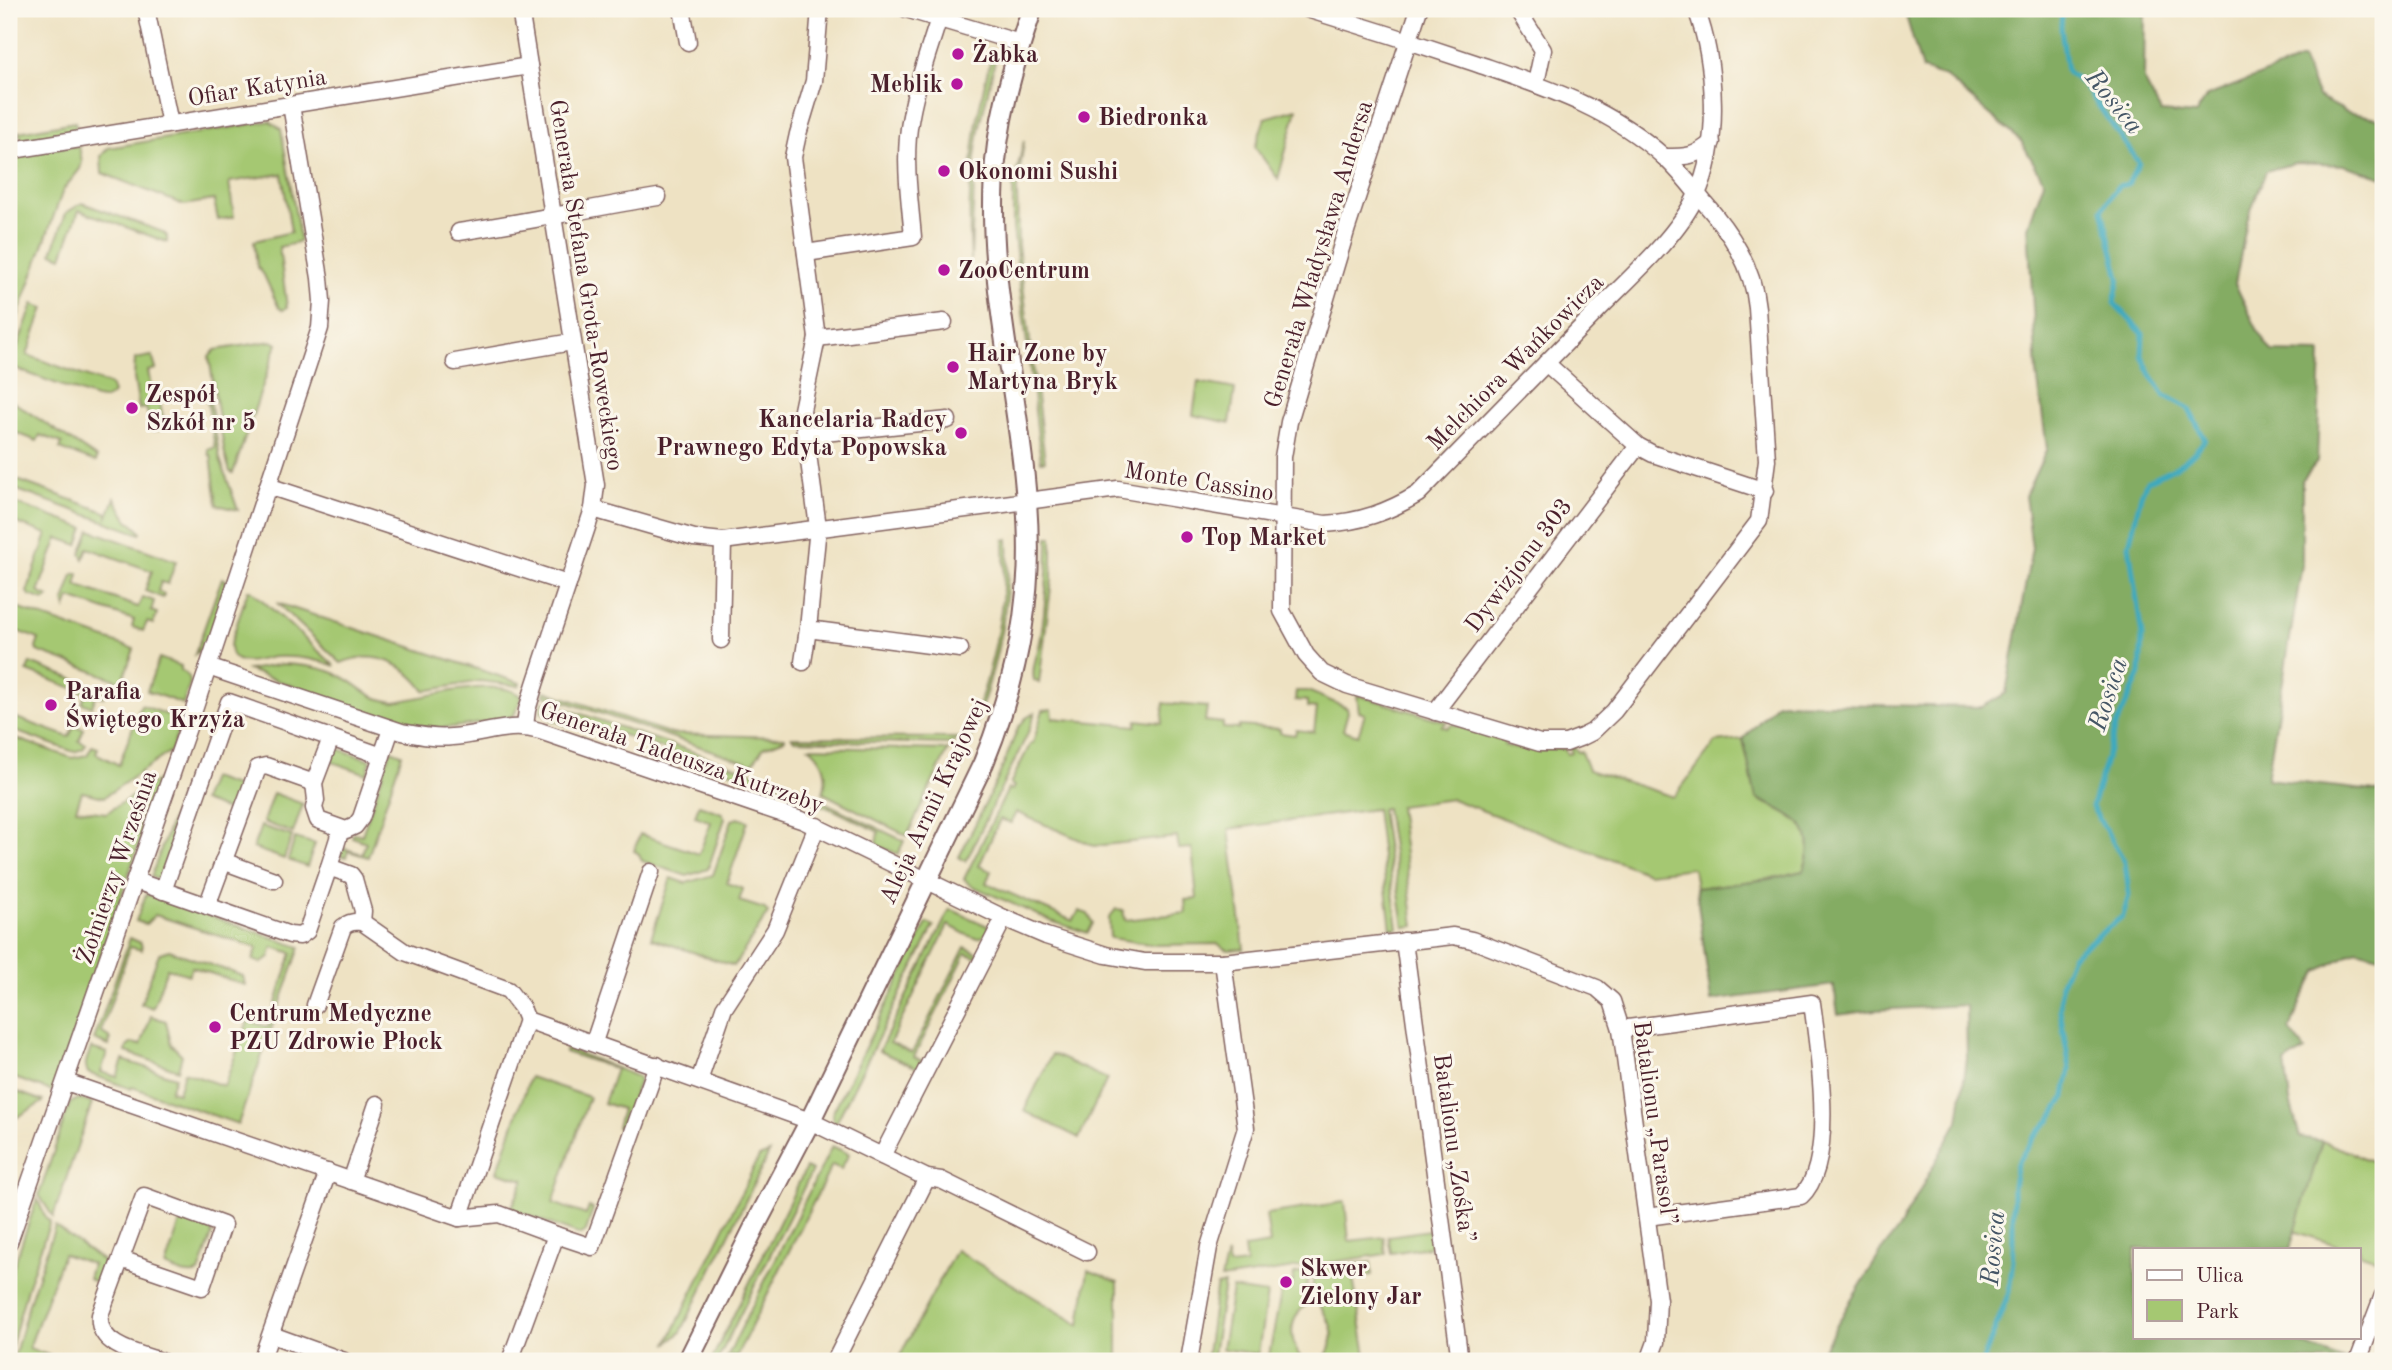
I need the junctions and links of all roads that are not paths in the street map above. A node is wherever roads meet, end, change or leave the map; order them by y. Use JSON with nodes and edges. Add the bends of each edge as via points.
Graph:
{"nodes":[{"id":1,"x":146,"y":9,"type":"edge"},
{"id":2,"x":520,"y":9,"type":"edge"},
{"id":3,"x":682,"y":9,"type":"edge"},
{"id":4,"x":820,"y":9,"type":"edge"},
{"id":5,"x":906,"y":9,"type":"edge"},
{"id":6,"x":1031,"y":9,"type":"edge"},
{"id":7,"x":1307,"y":9,"type":"edge"},
{"id":8,"x":1419,"y":9,"type":"edge"},
{"id":9,"x":1517,"y":9,"type":"edge"},
{"id":10,"x":1696,"y":9,"type":"edge"},
{"id":11,"x":939,"y":18,"type":"junction"},
{"id":12,"x":1410,"y":41,"type":"junction"},
{"id":13,"x":688,"y":42,"type":"dead end"},
{"id":14,"x":1020,"y":43,"type":"junction"},
{"id":15,"x":529,"y":66,"type":"junction"},
{"id":16,"x":1536,"y":83,"type":"junction"},
{"id":17,"x":291,"y":105,"type":"junction"},
{"id":18,"x":170,"y":124,"type":"junction"},
{"id":19,"x":9,"y":128,"type":"edge"},
{"id":20,"x":1712,"y":142,"type":"junction"},
{"id":21,"x":1664,"y":157,"type":"junction"},
{"id":22,"x":1698,"y":194,"type":"junction"},
{"id":23,"x":658,"y":197,"type":"dead end"},
{"id":24,"x":552,"y":217,"type":"junction"},
{"id":25,"x":459,"y":232,"type":"dead end"},
{"id":26,"x":806,"y":253,"type":"junction"},
{"id":27,"x":944,"y":322,"type":"dead end"},
{"id":28,"x":817,"y":338,"type":"junction"},
{"id":29,"x":572,"y":342,"type":"junction"},
{"id":30,"x":455,"y":362,"type":"dead end"},
{"id":31,"x":1546,"y":363,"type":"junction"},
{"id":32,"x":948,"y":420,"type":"dead end"},
{"id":33,"x":805,"y":435,"type":"junction"},
{"id":34,"x":1638,"y":446,"type":"junction"},
{"id":35,"x":268,"y":486,"type":"junction"},
{"id":36,"x":1765,"y":491,"type":"junction"},
{"id":37,"x":1025,"y":500,"type":"junction"},
{"id":38,"x":593,"y":509,"type":"junction"},
{"id":39,"x":1283,"y":517,"type":"junction"},
{"id":40,"x":818,"y":527,"type":"junction"},
{"id":41,"x":723,"y":541,"type":"junction"},
{"id":42,"x":568,"y":584,"type":"junction"},
{"id":43,"x":808,"y":629,"type":"junction"},
{"id":44,"x":720,"y":640,"type":"dead end"},
{"id":45,"x":960,"y":649,"type":"dead end"},
{"id":46,"x":803,"y":662,"type":"dead end"},
{"id":47,"x":208,"y":667,"type":"junction"},
{"id":48,"x":1436,"y":712,"type":"junction"},
{"id":49,"x":525,"y":726,"type":"junction"},
{"id":50,"x":391,"y":729,"type":"junction"},
{"id":51,"x":331,"y":738,"type":"junction"},
{"id":52,"x":382,"y":756,"type":"junction"},
{"id":53,"x":314,"y":783,"type":"junction"},
{"id":54,"x":817,"y":826,"type":"junction"},
{"id":55,"x":341,"y":829,"type":"junction"},
{"id":56,"x":223,"y":862,"type":"junction"},
{"id":57,"x":328,"y":867,"type":"junction"},
{"id":58,"x":651,"y":872,"type":"dead end"},
{"id":59,"x":274,"y":880,"type":"dead end"},
{"id":60,"x":925,"y":880,"type":"junction"},
{"id":61,"x":136,"y":881,"type":"junction"},
{"id":62,"x":163,"y":891,"type":"junction"},
{"id":63,"x":207,"y":906,"type":"junction"},
{"id":64,"x":1004,"y":918,"type":"junction"},
{"id":65,"x":362,"y":922,"type":"junction"},
{"id":66,"x":1404,"y":942,"type":"junction"},
{"id":67,"x":1223,"y":962,"type":"junction"},
{"id":68,"x":315,"y":1005,"type":"dead end"},
{"id":69,"x":527,"y":1020,"type":"junction"},
{"id":70,"x":1621,"y":1029,"type":"junction"},
{"id":71,"x":594,"y":1042,"type":"junction"},
{"id":72,"x":657,"y":1065,"type":"junction"},
{"id":73,"x":699,"y":1080,"type":"junction"},
{"id":74,"x":66,"y":1082,"type":"junction"},
{"id":75,"x":377,"y":1104,"type":"dead end"},
{"id":76,"x":810,"y":1121,"type":"junction"},
{"id":77,"x":882,"y":1156,"type":"junction"},
{"id":78,"x":328,"y":1172,"type":"junction"},
{"id":79,"x":927,"y":1178,"type":"junction"},
{"id":80,"x":351,"y":1181,"type":"junction"},
{"id":81,"x":1647,"y":1217,"type":"junction"},
{"id":82,"x":459,"y":1218,"type":"junction"},
{"id":83,"x":556,"y":1235,"type":"junction"},
{"id":84,"x":9,"y":1242,"type":"edge"},
{"id":85,"x":1087,"y":1252,"type":"dead end"},
{"id":86,"x":121,"y":1259,"type":"junction"},
{"id":87,"x":2383,"y":1295,"type":"edge"},
{"id":88,"x":272,"y":1335,"type":"junction"},
{"id":89,"x":161,"y":1361,"type":"edge"},
{"id":90,"x":261,"y":1361,"type":"edge"},
{"id":91,"x":344,"y":1361,"type":"edge"},
{"id":92,"x":510,"y":1361,"type":"edge"},
{"id":93,"x":688,"y":1361,"type":"edge"},
{"id":94,"x":835,"y":1361,"type":"edge"},
{"id":95,"x":1189,"y":1361,"type":"edge"},
{"id":96,"x":1460,"y":1361,"type":"edge"},
{"id":97,"x":1649,"y":1361,"type":"edge"},
{"id":98,"x":2358,"y":1361,"type":"edge"}],
"edges":[{"from":1,"to":18,"type":"street"},
{"from":2,"to":15,"type":"street","name":"Generała Stefana Grota-Roweckiego"},
{"from":3,"to":13,"type":"street"},
{"from":4,"to":26,"type":"street","via":[[814,81],[793,157]]},
{"from":5,"to":11,"type":"street"},
{"from":6,"to":14,"type":"street","name":"Aleja Armii Krajowej"},
{"from":7,"to":12,"type":"street","name":"Generała Władysława Andersa"},
{"from":8,"to":12,"type":"street","name":"Generała Władysława Andersa"},
{"from":9,"to":16,"type":"street","via":[[1543,50]]},
{"from":10,"to":20,"type":"street","name":"Melchiora Wańkowicza","via":[[1709,68]]},
{"from":11,"to":14,"type":"street"},
{"from":11,"to":26,"type":"street","via":[[908,131],[913,237]]},
{"from":12,"to":16,"type":"street","name":"Generała Władysława Andersa"},
{"from":12,"to":39,"type":"street","name":"Generała Władysława Andersa","via":[[1289,422],[1283,457]]},
{"from":14,"to":37,"type":"street","name":"Aleja Armii Krajowej","via":[[998,138],[993,215]]},
{"from":15,"to":17,"type":"street","name":"Ofiar Katynia"},
{"from":15,"to":24,"type":"street","name":"Generała Stefana Grota-Roweckiego"},
{"from":16,"to":21,"type":"street","name":"Generała Władysława Andersa","via":[[1600,111]]},
{"from":17,"to":18,"type":"street","name":"Ofiar Katynia"},
{"from":17,"to":35,"type":"street","via":[[319,266],[321,312],[313,352]]},
{"from":18,"to":19,"type":"street","name":"Ofiar Katynia","via":[[13,149]]},
{"from":20,"to":21,"type":"street","via":[[1687,158]]},
{"from":20,"to":22,"type":"street","name":"Melchiora Wańkowicza"},
{"from":21,"to":22,"type":"street","name":"Generała Władysława Andersa"},
{"from":22,"to":31,"type":"street","name":"Melchiora Wańkowicza","via":[[1643,265]]},
{"from":22,"to":36,"type":"street","name":"Generała Władysława Andersa","via":[[1737,246],[1755,289],[1768,460]]},
{"from":23,"to":24,"type":"street"},
{"from":24,"to":25,"type":"street"},
{"from":24,"to":29,"type":"street","name":"Generała Stefana Grota-Roweckiego"},
{"from":26,"to":28,"type":"street"},
{"from":27,"to":28,"type":"street"},
{"from":28,"to":33,"type":"street","via":[[802,410]]},
{"from":29,"to":30,"type":"street"},
{"from":29,"to":38,"type":"street","name":"Generała Stefana Grota-Roweckiego","via":[[596,485]]},
{"from":31,"to":34,"type":"street"},
{"from":31,"to":39,"type":"street","name":"Melchiora Wańkowicza","via":[[1418,494],[1360,520],[1311,522]]},
{"from":32,"to":33,"type":"street"},
{"from":33,"to":40,"type":"street"},
{"from":34,"to":36,"type":"street"},
{"from":34,"to":48,"type":"street","name":"Dywizjonu 303"},
{"from":35,"to":42,"type":"street"},
{"from":35,"to":47,"type":"street"},
{"from":36,"to":48,"type":"street","name":"Generała Władysława Andersa","via":[[1759,521],[1747,538],[1614,711],[1592,732],[1575,741],[1541,743]]},
{"from":37,"to":39,"type":"street","name":"Monte Cassino","via":[[1118,489]]},
{"from":37,"to":40,"type":"street"},
{"from":37,"to":60,"type":"street","name":"Aleja Armii Krajowej","via":[[1028,567],[1015,671],[983,764]]},
{"from":38,"to":41,"type":"street","via":[[694,538]]},
{"from":38,"to":42,"type":"street","name":"Generała Stefana Grota-Roweckiego"},
{"from":39,"to":48,"type":"street","name":"Generała Władysława Andersa","via":[[1282,611],[1306,655],[1322,673],[1346,685]]},
{"from":40,"to":41,"type":"street"},
{"from":40,"to":43,"type":"street"},
{"from":41,"to":44,"type":"street"},
{"from":42,"to":49,"type":"street","name":"Generała Stefana Grota-Roweckiego"},
{"from":43,"to":45,"type":"street"},
{"from":43,"to":46,"type":"street"},
{"from":47,"to":50,"type":"street","name":"Generała Tadeusza Kutrzeby"},
{"from":47,"to":61,"type":"street","name":"Żołnierzy Września"},
{"from":49,"to":50,"type":"street","name":"Generała Tadeusza Kutrzeby","via":[[452,737]]},
{"from":49,"to":54,"type":"street","name":"Generała Tadeusza Kutrzeby"},
{"from":50,"to":52,"type":"street"},
{"from":51,"to":52,"type":"street"},
{"from":51,"to":53,"type":"street"},
{"from":51,"to":62,"type":"street","via":[[229,702]]},
{"from":52,"to":55,"type":"street","via":[[358,823]]},
{"from":53,"to":55,"type":"street","via":[[316,817]]},
{"from":53,"to":56,"type":"street","via":[[266,766],[258,768]]},
{"from":54,"to":60,"type":"street","name":"Generała Tadeusza Kutrzeby"},
{"from":54,"to":73,"type":"street","via":[[775,930],[724,1008]]},
{"from":55,"to":57,"type":"street"},
{"from":56,"to":59,"type":"street"},
{"from":56,"to":63,"type":"street"},
{"from":57,"to":63,"type":"street","via":[[307,931],[300,936]]},
{"from":57,"to":65,"type":"street","via":[[354,879]]},
{"from":58,"to":71,"type":"street"},
{"from":60,"to":64,"type":"street","name":"Batalionu „Parasol”"},
{"from":60,"to":76,"type":"street","name":"Aleja Armii Krajowej"},
{"from":61,"to":62,"type":"street"},
{"from":61,"to":74,"type":"street","name":"Żołnierzy Września"},
{"from":62,"to":63,"type":"street"},
{"from":64,"to":67,"type":"street","name":"Batalionu „Parasol”","via":[[1106,955],[1146,962]]},
{"from":64,"to":77,"type":"street"},
{"from":65,"to":68,"type":"street","via":[[342,927]]},
{"from":65,"to":69,"type":"street","via":[[405,952],[508,990]]},
{"from":66,"to":67,"type":"street","name":"Batalionu „Parasol”"},
{"from":66,"to":70,"type":"street","name":"Batalionu „Parasol”","via":[[1463,937],[1592,986],[1612,1001]]},
{"from":66,"to":96,"type":"street","name":"Batalionu „Zośka”"},
{"from":67,"to":95,"type":"street","via":[[1246,1128],[1209,1247]]},
{"from":69,"to":71,"type":"street"},
{"from":69,"to":82,"type":"street"},
{"from":70,"to":81,"type":"street","name":"Batalionu „Parasol”"},
{"from":70,"to":81,"type":"street","via":[[1812,1003],[1822,1083],[1821,1138],[1810,1189],[1801,1196]]},
{"from":71,"to":72,"type":"street"},
{"from":72,"to":73,"type":"street"},
{"from":72,"to":83,"type":"street","via":[[592,1247]]},
{"from":73,"to":76,"type":"street"},
{"from":74,"to":78,"type":"street"},
{"from":74,"to":84,"type":"street","name":"Żołnierzy Września"},
{"from":75,"to":80,"type":"street"},
{"from":76,"to":77,"type":"street"},
{"from":76,"to":93,"type":"street","name":"Aleja Armii Krajowej"},
{"from":77,"to":79,"type":"street"},
{"from":78,"to":80,"type":"street"},
{"from":78,"to":88,"type":"street"},
{"from":79,"to":85,"type":"street","via":[[941,1180]]},
{"from":79,"to":94,"type":"street"},
{"from":80,"to":82,"type":"street"},
{"from":81,"to":97,"type":"street","name":"Batalionu „Parasol”","via":[[1658,1300],[1656,1342]]},
{"from":82,"to":83,"type":"street","via":[[499,1214]]},
{"from":83,"to":92,"type":"street"},
{"from":86,"to":86,"type":"street","via":[[144,1196],[223,1225],[202,1287]]},
{"from":86,"to":89,"type":"street","via":[[100,1315],[100,1328],[117,1345]]},
{"from":87,"to":98,"type":"street"},
{"from":88,"to":90,"type":"street"},
{"from":88,"to":91,"type":"street"}]}
